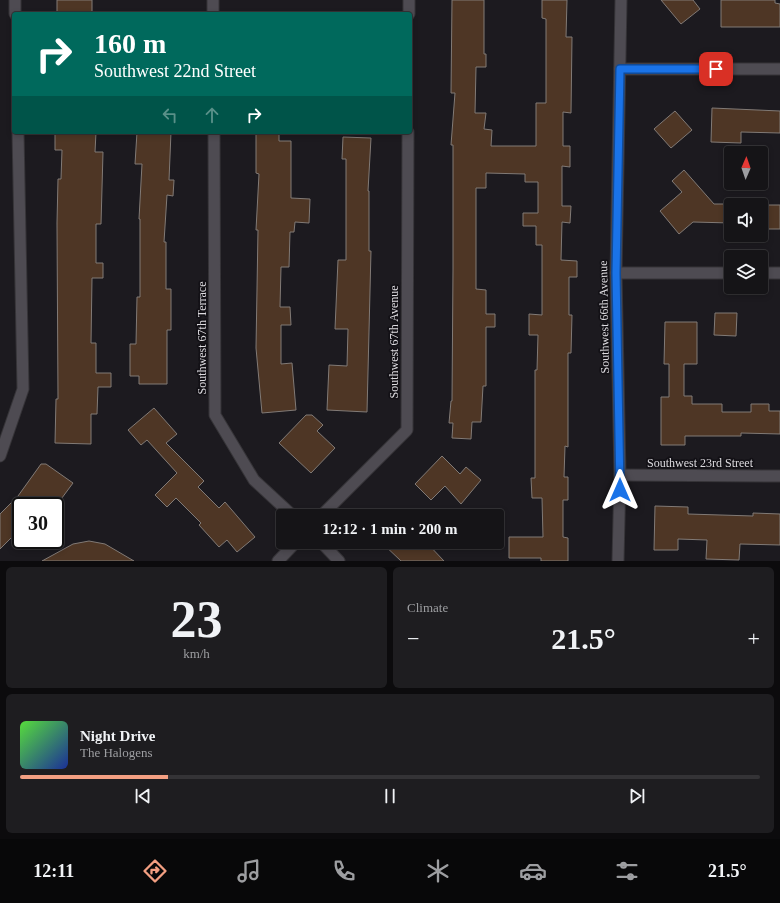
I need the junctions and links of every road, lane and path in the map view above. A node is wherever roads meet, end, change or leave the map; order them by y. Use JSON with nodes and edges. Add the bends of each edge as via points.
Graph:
{"nodes":[{"id":1,"x":15,"y":0,"type":"edge"},
{"id":2,"x":213,"y":0,"type":"edge"},
{"id":3,"x":409,"y":0,"type":"edge"},
{"id":4,"x":621,"y":0,"type":"edge"},
{"id":5,"x":15,"y":12,"type":"edge"},
{"id":6,"x":213,"y":12,"type":"edge"},
{"id":7,"x":409,"y":12,"type":"edge"},
{"id":8,"x":620,"y":69,"type":"junction"},
{"id":9,"x":780,"y":69,"type":"edge"},
{"id":10,"x":18,"y":134,"type":"edge"},
{"id":11,"x":214,"y":134,"type":"edge"},
{"id":12,"x":408,"y":134,"type":"edge"},
{"id":13,"x":616,"y":273,"type":"junction"},
{"id":14,"x":724,"y":273,"type":"edge"},
{"id":15,"x":768,"y":273,"type":"edge"},
{"id":16,"x":780,"y":273,"type":"edge"},
{"id":17,"x":0,"y":456,"type":"edge"},
{"id":18,"x":620,"y":476,"type":"junction"},
{"id":19,"x":780,"y":476,"type":"edge"},
{"id":20,"x":285,"y":509,"type":"edge"},
{"id":21,"x":328,"y":509,"type":"edge"},
{"id":22,"x":289,"y":549,"type":"edge"},
{"id":23,"x":327,"y":549,"type":"edge"},
{"id":24,"x":278,"y":561,"type":"edge"},
{"id":25,"x":339,"y":561,"type":"edge"},
{"id":26,"x":618,"y":561,"type":"edge"}],
"edges":[{"from":1,"to":5,"type":"street"},
{"from":2,"to":6,"type":"street"},
{"from":3,"to":7,"type":"street"},
{"from":4,"to":8,"type":"street","name":"Southwest 66th Avenue"},
{"from":8,"to":9,"type":"street"},
{"from":8,"to":13,"type":"street","name":"Southwest 66th Avenue"},
{"from":10,"to":17,"type":"street","via":[[23,389]]},
{"from":11,"to":20,"type":"street","name":"Southwest 67th Terrace","via":[[215,415],[254,480]]},
{"from":12,"to":21,"type":"street","name":"Southwest 67th Avenue","via":[[407,430]]},
{"from":13,"to":14,"type":"street"},
{"from":13,"to":18,"type":"street","name":"Southwest 66th Avenue"},
{"from":15,"to":16,"type":"street"},
{"from":18,"to":19,"type":"street","name":"Southwest 23rd Street"},
{"from":18,"to":26,"type":"street","name":"Southwest 66th Avenue"},
{"from":22,"to":24,"type":"street"},
{"from":23,"to":25,"type":"street"}]}
